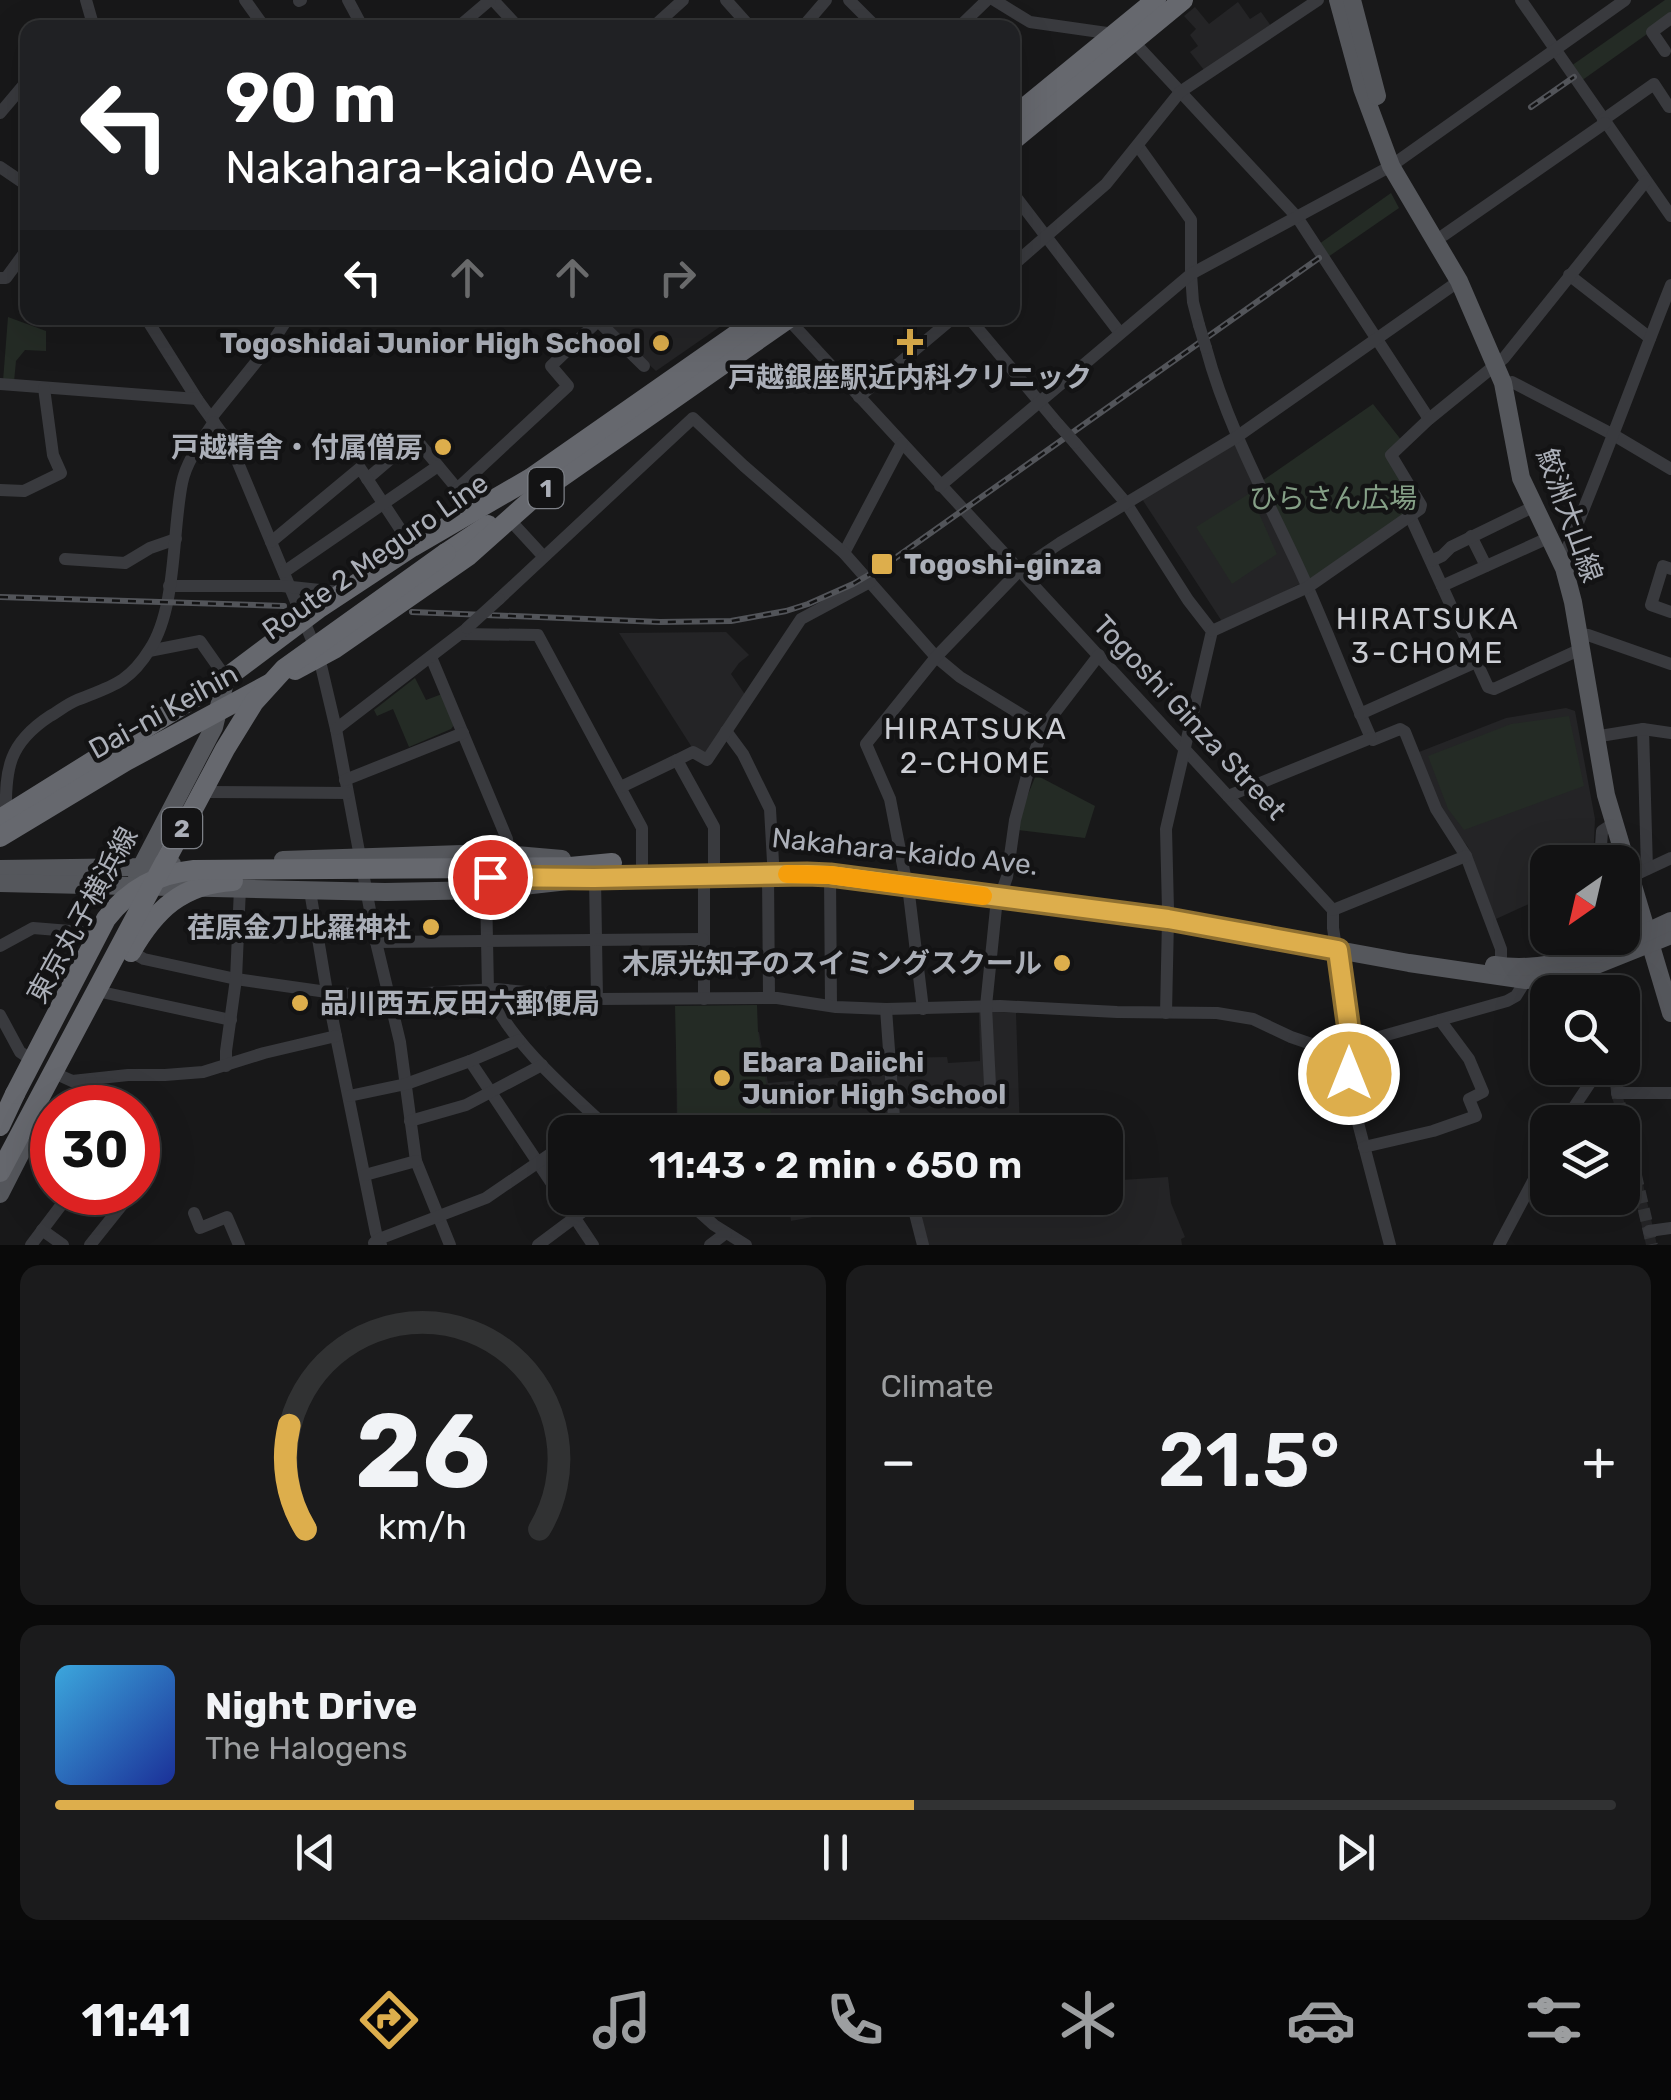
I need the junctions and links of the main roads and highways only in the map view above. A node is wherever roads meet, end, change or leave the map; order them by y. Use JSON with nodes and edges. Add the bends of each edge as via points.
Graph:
{"nodes":[{"id":1,"x":1183,"y":0,"type":"edge"},
{"id":2,"x":1338,"y":0,"type":"edge"},
{"id":3,"x":1352,"y":0,"type":"edge"},
{"id":4,"x":1153,"y":1,"type":"edge"},
{"id":5,"x":1124,"y":37,"type":"junction"},
{"id":6,"x":1020,"y":112,"type":"edge"},
{"id":7,"x":1020,"y":134,"type":"edge"},
{"id":8,"x":1394,"y":163,"type":"junction"},
{"id":9,"x":751,"y":325,"type":"edge"},
{"id":10,"x":777,"y":325,"type":"edge"},
{"id":11,"x":1500,"y":362,"type":"junction"},
{"id":12,"x":536,"y":485,"type":"junction"},
{"id":13,"x":443,"y":548,"type":"junction"},
{"id":14,"x":1563,"y":554,"type":"junction"},
{"id":15,"x":226,"y":678,"type":"junction"},
{"id":16,"x":281,"y":678,"type":"junction"},
{"id":17,"x":219,"y":710,"type":"junction"},
{"id":18,"x":1600,"y":736,"type":"junction"},
{"id":19,"x":3,"y":816,"type":"edge"},
{"id":20,"x":0,"y":838,"type":"edge"},
{"id":21,"x":1623,"y":845,"type":"edge"},
{"id":22,"x":1628,"y":845,"type":"edge"},
{"id":23,"x":612,"y":863,"type":"junction"},
{"id":24,"x":169,"y":864,"type":"junction"},
{"id":25,"x":142,"y":867,"type":"junction"},
{"id":26,"x":770,"y":868,"type":"junction"},
{"id":27,"x":0,"y":869,"type":"edge"},
{"id":28,"x":709,"y":869,"type":"junction"},
{"id":29,"x":488,"y":878,"type":"junction"},
{"id":30,"x":594,"y":878,"type":"joint"},
{"id":31,"x":907,"y":881,"type":"junction"},
{"id":32,"x":0,"y":882,"type":"edge"},
{"id":33,"x":88,"y":883,"type":"junction"},
{"id":34,"x":132,"y":884,"type":"junction"},
{"id":35,"x":158,"y":886,"type":"junction"},
{"id":36,"x":202,"y":888,"type":"junction"},
{"id":37,"x":1640,"y":889,"type":"edge"},
{"id":38,"x":1659,"y":934,"type":"edge"},
{"id":39,"x":1337,"y":943,"type":"junction"},
{"id":40,"x":128,"y":950,"type":"junction"},
{"id":41,"x":1575,"y":955,"type":"edge"},
{"id":42,"x":1671,"y":980,"type":"edge"},
{"id":43,"x":1671,"y":1013,"type":"edge"},
{"id":44,"x":32,"y":1060,"type":"junction"},
{"id":45,"x":57,"y":1085,"type":"edge"},
{"id":46,"x":58,"y":1085,"type":"edge"},
{"id":47,"x":58,"y":1085,"type":"edge"},
{"id":48,"x":0,"y":1122,"type":"edge"},
{"id":49,"x":30,"y":1132,"type":"edge"},
{"id":50,"x":30,"y":1139,"type":"edge"},
{"id":51,"x":0,"y":1144,"type":"edge"},
{"id":52,"x":0,"y":1172,"type":"edge"},
{"id":53,"x":0,"y":1194,"type":"edge"}],
"edges":[{"from":1,"to":5,"type":"highway"},
{"from":2,"to":8,"type":"main road","name":"鮫洲大山線","via":[[1362,88]]},
{"from":3,"to":8,"type":"main road","name":"鮫洲大山線"},
{"from":4,"to":5,"type":"highway"},
{"from":5,"to":6,"type":"highway"},
{"from":5,"to":7,"type":"highway"},
{"from":8,"to":11,"type":"main road","name":"鮫洲大山線"},
{"from":8,"to":11,"type":"main road","name":"鮫洲大山線","via":[[1473,288]]},
{"from":9,"to":12,"type":"highway","name":"Dai-ni Keihin","number":"1"},
{"from":10,"to":12,"type":"highway","name":"Dai-ni Keihin","number":"1"},
{"from":11,"to":14,"type":"main road","name":"鮫洲大山線","via":[[1512,382],[1535,487]]},
{"from":11,"to":14,"type":"main road","name":"鮫洲大山線","via":[[1517,463],[1548,538]]},
{"from":12,"to":13,"type":"highway","name":"Route 2 Meguro Line","number":"2"},
{"from":12,"to":15,"type":"highway","name":"Dai-ni Keihin","number":"1","via":[[474,510],[412,547]]},
{"from":12,"to":16,"type":"highway","name":"Dai-ni Keihin","number":"1","via":[[468,556]]},
{"from":13,"to":46,"type":"highway","name":"Route 2 Meguro Line","number":"2","bridge":true,"via":[[295,660],[254,702]]},
{"from":13,"to":51,"type":"highway","name":"Route 2 Meguro Line","number":"2","bridge":true,"via":[[288,649],[246,691]]},
{"from":14,"to":18,"type":"main road","name":"鮫洲大山線"},
{"from":15,"to":17,"type":"main road","name":"東京丸子横浜線","number":"2"},
{"from":15,"to":19,"type":"highway","name":"Dai-ni Keihin","number":"1"},
{"from":16,"to":17,"type":"highway","name":"Dai-ni Keihin","number":"1"},
{"from":16,"to":24,"type":"main road","name":"東京丸子横浜線","number":"2","via":[[247,719]]},
{"from":17,"to":20,"type":"highway","name":"Dai-ni Keihin","number":"1"},
{"from":17,"to":25,"type":"main road","name":"東京丸子横浜線","number":"2"},
{"from":18,"to":21,"type":"main road","name":"鮫洲大山線","via":[[1602,781]]},
{"from":18,"to":22,"type":"main road","name":"鮫洲大山線"},
{"from":23,"to":24,"type":"main road","name":"Nakahara-kaido Ave.","number":"2","via":[[509,854]]},
{"from":23,"to":28,"type":"main road","name":"Nakahara-kaido Ave.","number":"2"},
{"from":23,"to":29,"type":"highway","name":"Route 2 Meguro Line","number":"2"},
{"from":24,"to":25,"type":"main road","name":"Nakahara-kaido Ave.","number":"2"},
{"from":24,"to":35,"type":"main road","name":"東京丸子横浜線","number":"2"},
{"from":25,"to":27,"type":"main road","name":"Nakahara-kaido Ave.","number":"2"},
{"from":25,"to":34,"type":"main road","name":"東京丸子横浜線","number":"2"},
{"from":26,"to":28,"type":"main road","name":"Nakahara-kaido Ave.","number":"2"},
{"from":26,"to":31,"type":"main road","name":"Nakahara-kaido Ave.","number":"2"},
{"from":26,"to":31,"type":"main road","name":"Nakahara-kaido Ave.","number":"2","via":[[805,862]]},
{"from":28,"to":30,"type":"main road","name":"Nakahara-kaido Ave.","number":"2"},
{"from":29,"to":30,"type":"highway","name":"Route 2 Meguro Line","number":"2"},
{"from":29,"to":36,"type":"main road","number":"2","via":[[366,892]]},
{"from":29,"to":47,"type":"highway","name":"Route 2 Meguro Line","number":"2","bridge":true,"via":[[228,881],[186,892],[150,922]]},
{"from":29,"to":48,"type":"highway","name":"Route 2 Meguro Line","number":"2","bridge":true,"via":[[194,870],[144,884],[106,919]]},
{"from":31,"to":39,"type":"main road","name":"Nakahara-kaido Ave.","number":"2"},
{"from":32,"to":33,"type":"main road","number":"2"},
{"from":33,"to":34,"type":"main road","number":"2"},
{"from":33,"to":44,"type":"main road","via":[[104,902],[103,916]]},
{"from":34,"to":35,"type":"main road","number":"2"},
{"from":34,"to":44,"type":"main road","name":"東京丸子横浜線","number":"2"},
{"from":35,"to":36,"type":"main road","number":"2"},
{"from":35,"to":40,"type":"main road","name":"東京丸子横浜線","number":"2"},
{"from":36,"to":40,"type":"main road","name":"東京丸子横浜線","number":"2","via":[[168,906]]},
{"from":37,"to":38,"type":"main road","name":"鮫洲大山線"},
{"from":38,"to":39,"type":"main road","name":"Nakahara-kaido Ave.","number":"2","via":[[1592,967],[1526,980],[1409,963]]},
{"from":38,"to":42,"type":"main road","name":"鮫洲大山線"},
{"from":38,"to":43,"type":"main road","name":"鮫洲大山線"},
{"from":39,"to":41,"type":"main road","name":"Nakahara-kaido Ave.","number":"2","via":[[1502,966],[1558,963]]},
{"from":40,"to":45,"type":"main road","name":"東京丸子横浜線","number":"2"},
{"from":44,"to":48,"type":"main road","name":"東京丸子横浜線","number":"2"},
{"from":49,"to":52,"type":"highway","name":"Route 2 Meguro Line","number":"2","bridge":true},
{"from":50,"to":53,"type":"main road","name":"東京丸子横浜線","number":"2"}]}
